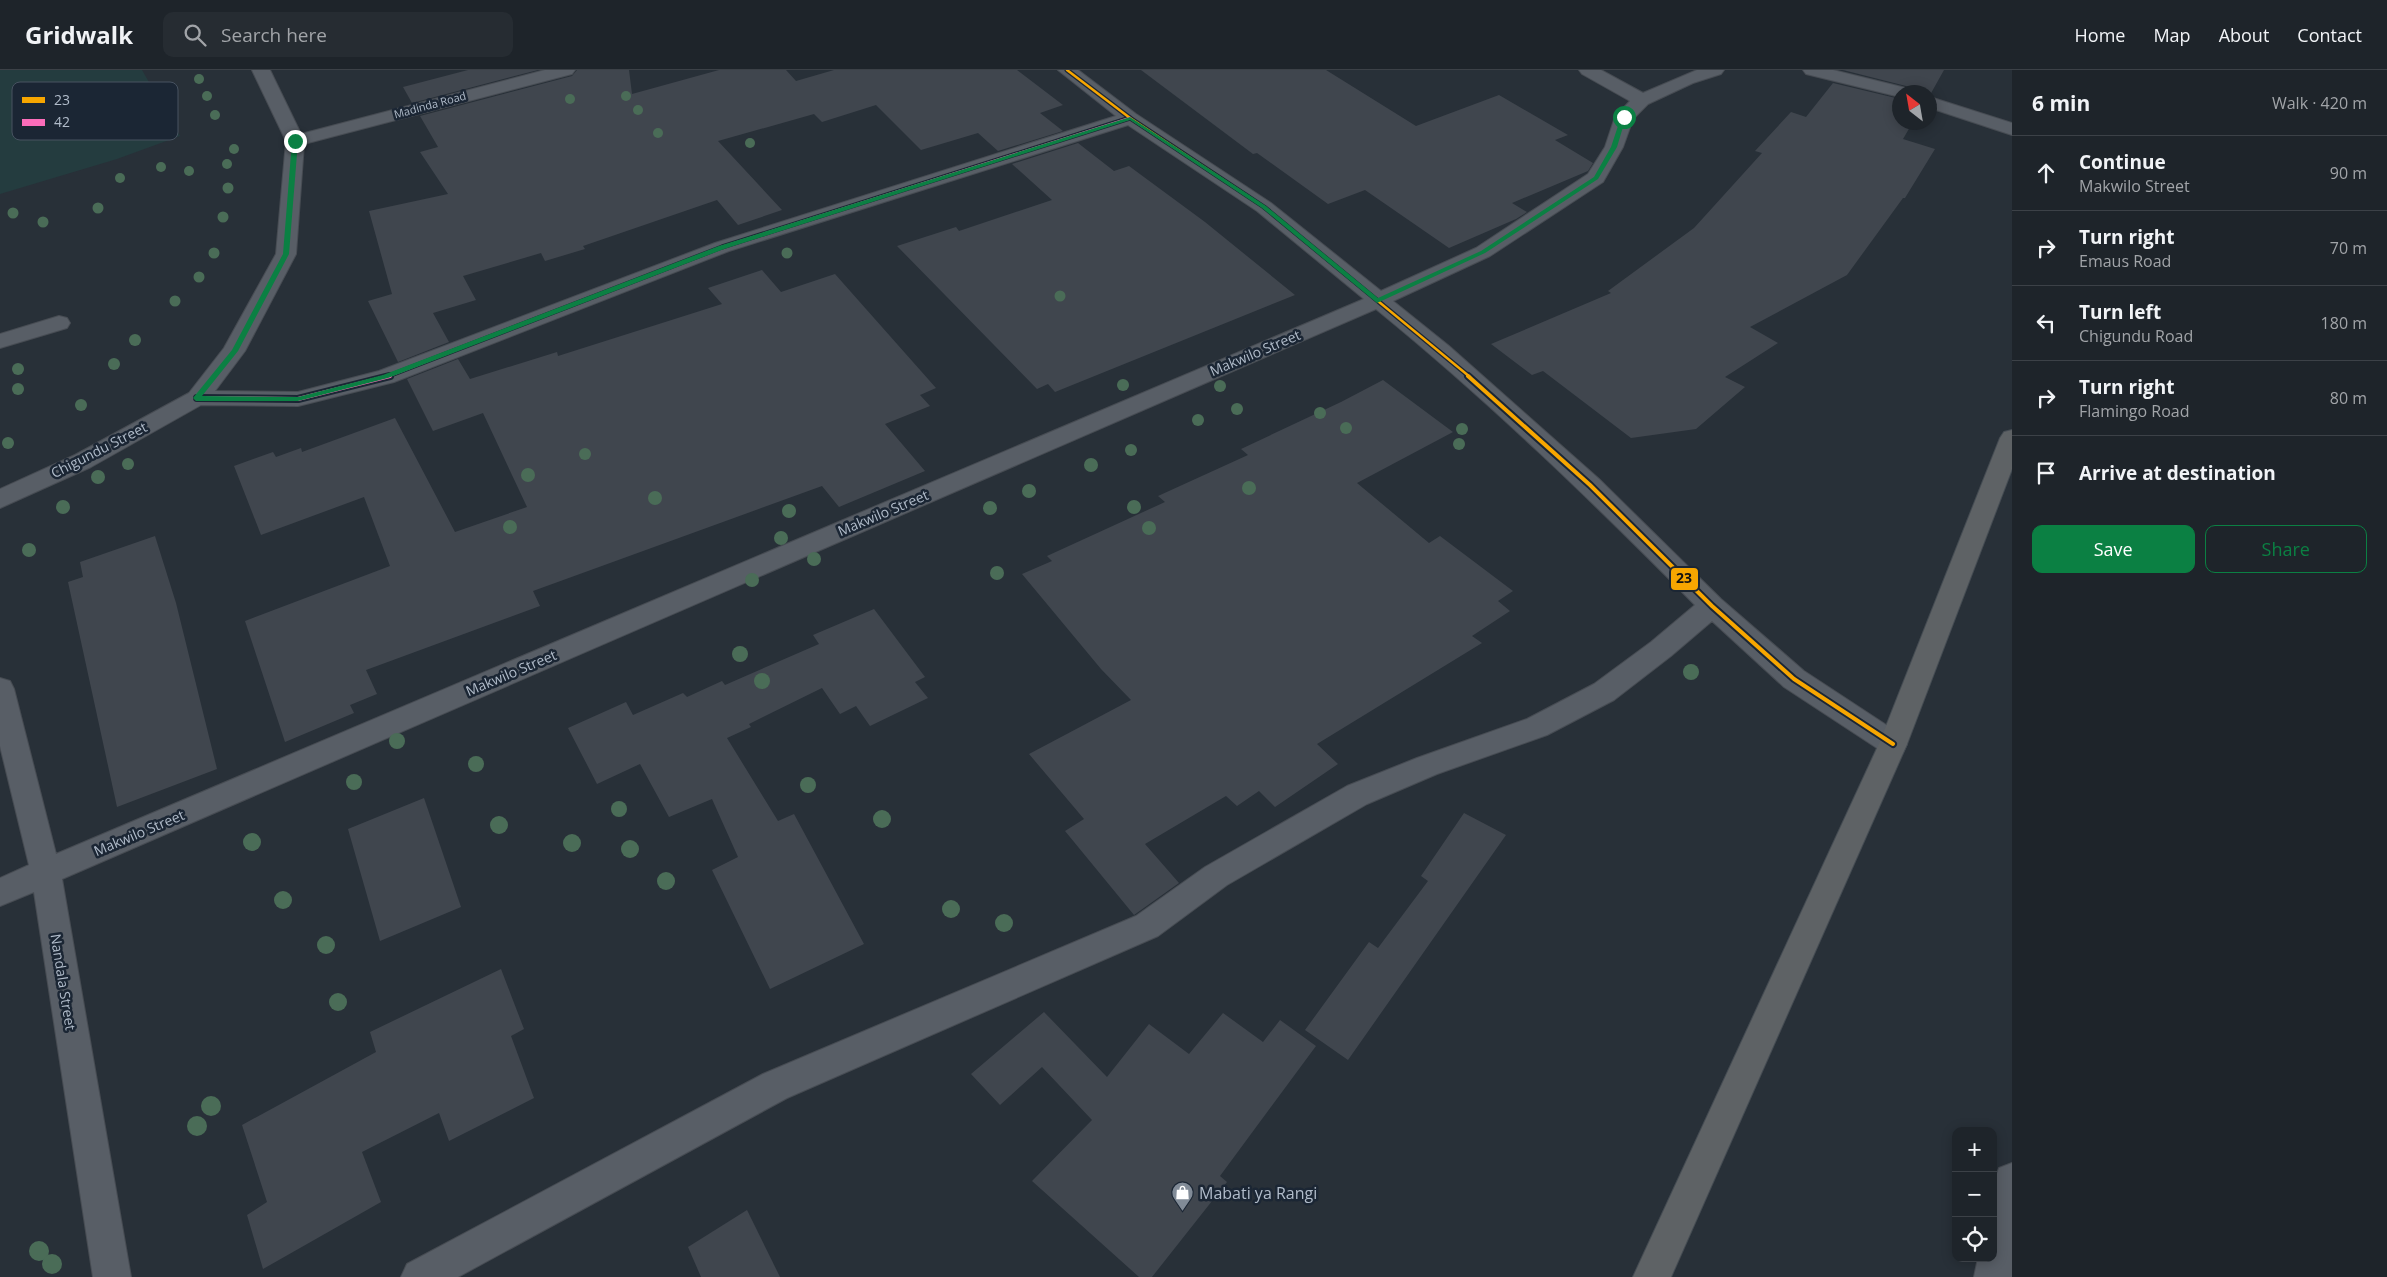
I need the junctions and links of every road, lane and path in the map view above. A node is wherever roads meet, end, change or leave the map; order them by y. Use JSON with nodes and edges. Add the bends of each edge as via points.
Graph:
{"nodes":[{"id":1,"x":261,"y":70,"type":"edge"},
{"id":2,"x":566,"y":70,"type":"edge"},
{"id":3,"x":1067,"y":70,"type":"edge"},
{"id":4,"x":1588,"y":70,"type":"edge"},
{"id":5,"x":1715,"y":70,"type":"edge"},
{"id":6,"x":1812,"y":70,"type":"edge"},
{"id":7,"x":1892,"y":90,"type":"edge"},
{"id":8,"x":1642,"y":100,"type":"junction"},
{"id":9,"x":1937,"y":104,"type":"edge"},
{"id":10,"x":1130,"y":118,"type":"junction"},
{"id":11,"x":2012,"y":130,"type":"edge"},
{"id":12,"x":295,"y":141,"type":"junction"},
{"id":13,"x":1377,"y":301,"type":"junction"},
{"id":14,"x":59,"y":323,"type":"dead end"},
{"id":15,"x":0,"y":341,"type":"edge"},
{"id":16,"x":196,"y":398,"type":"junction"},
{"id":17,"x":2012,"y":438,"type":"edge"},
{"id":18,"x":0,"y":499,"type":"edge"},
{"id":19,"x":1712,"y":606,"type":"junction"},
{"id":20,"x":0,"y":689,"type":"edge"},
{"id":21,"x":1893,"y":744,"type":"junction"},
{"id":22,"x":46,"y":873,"type":"junction"},
{"id":23,"x":0,"y":892,"type":"edge"},
{"id":24,"x":2012,"y":1181,"type":"edge"},
{"id":25,"x":112,"y":1277,"type":"edge"},
{"id":26,"x":420,"y":1277,"type":"edge"},
{"id":27,"x":1652,"y":1277,"type":"edge"},
{"id":28,"x":1993,"y":1277,"type":"edge"}],
"edges":[{"from":1,"to":12,"type":"street"},
{"from":2,"to":12,"type":"street","name":"Madinda Road"},
{"from":3,"to":10,"type":"street"},
{"from":4,"to":8,"type":"street"},
{"from":5,"to":8,"type":"street","name":"Makwilo Street"},
{"from":6,"to":7,"type":"street"},
{"from":8,"to":13,"type":"street","name":"Makwilo Street","via":[[1624,117],[1614,147],[1596,178],[1483,252]]},
{"from":9,"to":11,"type":"street"},
{"from":10,"to":13,"type":"street","via":[[1264,207]]},
{"from":10,"to":16,"type":"street","via":[[722,247],[386,377],[298,399]]},
{"from":12,"to":16,"type":"street","via":[[286,254],[234,351]]},
{"from":13,"to":19,"type":"street","via":[[1512,412]]},
{"from":13,"to":22,"type":"street","name":"Makwilo Street"},
{"from":14,"to":15,"type":"street"},
{"from":16,"to":18,"type":"street","name":"Chigundu Street","via":[[82,461]]},
{"from":17,"to":21,"type":"highway"},
{"from":19,"to":21,"type":"street","via":[[1794,679]]},
{"from":19,"to":26,"type":"street","via":[[1661,650],[1604,692],[1537,727],[1357,795],[1216,876],[1148,926],[775,1086]]},
{"from":20,"to":22,"type":"street","name":"Nandala Street"},
{"from":21,"to":27,"type":"highway"},
{"from":22,"to":23,"type":"street","name":"Makwilo Street"},
{"from":22,"to":25,"type":"street","name":"Nandala Street"},
{"from":24,"to":28,"type":"street"}]}
